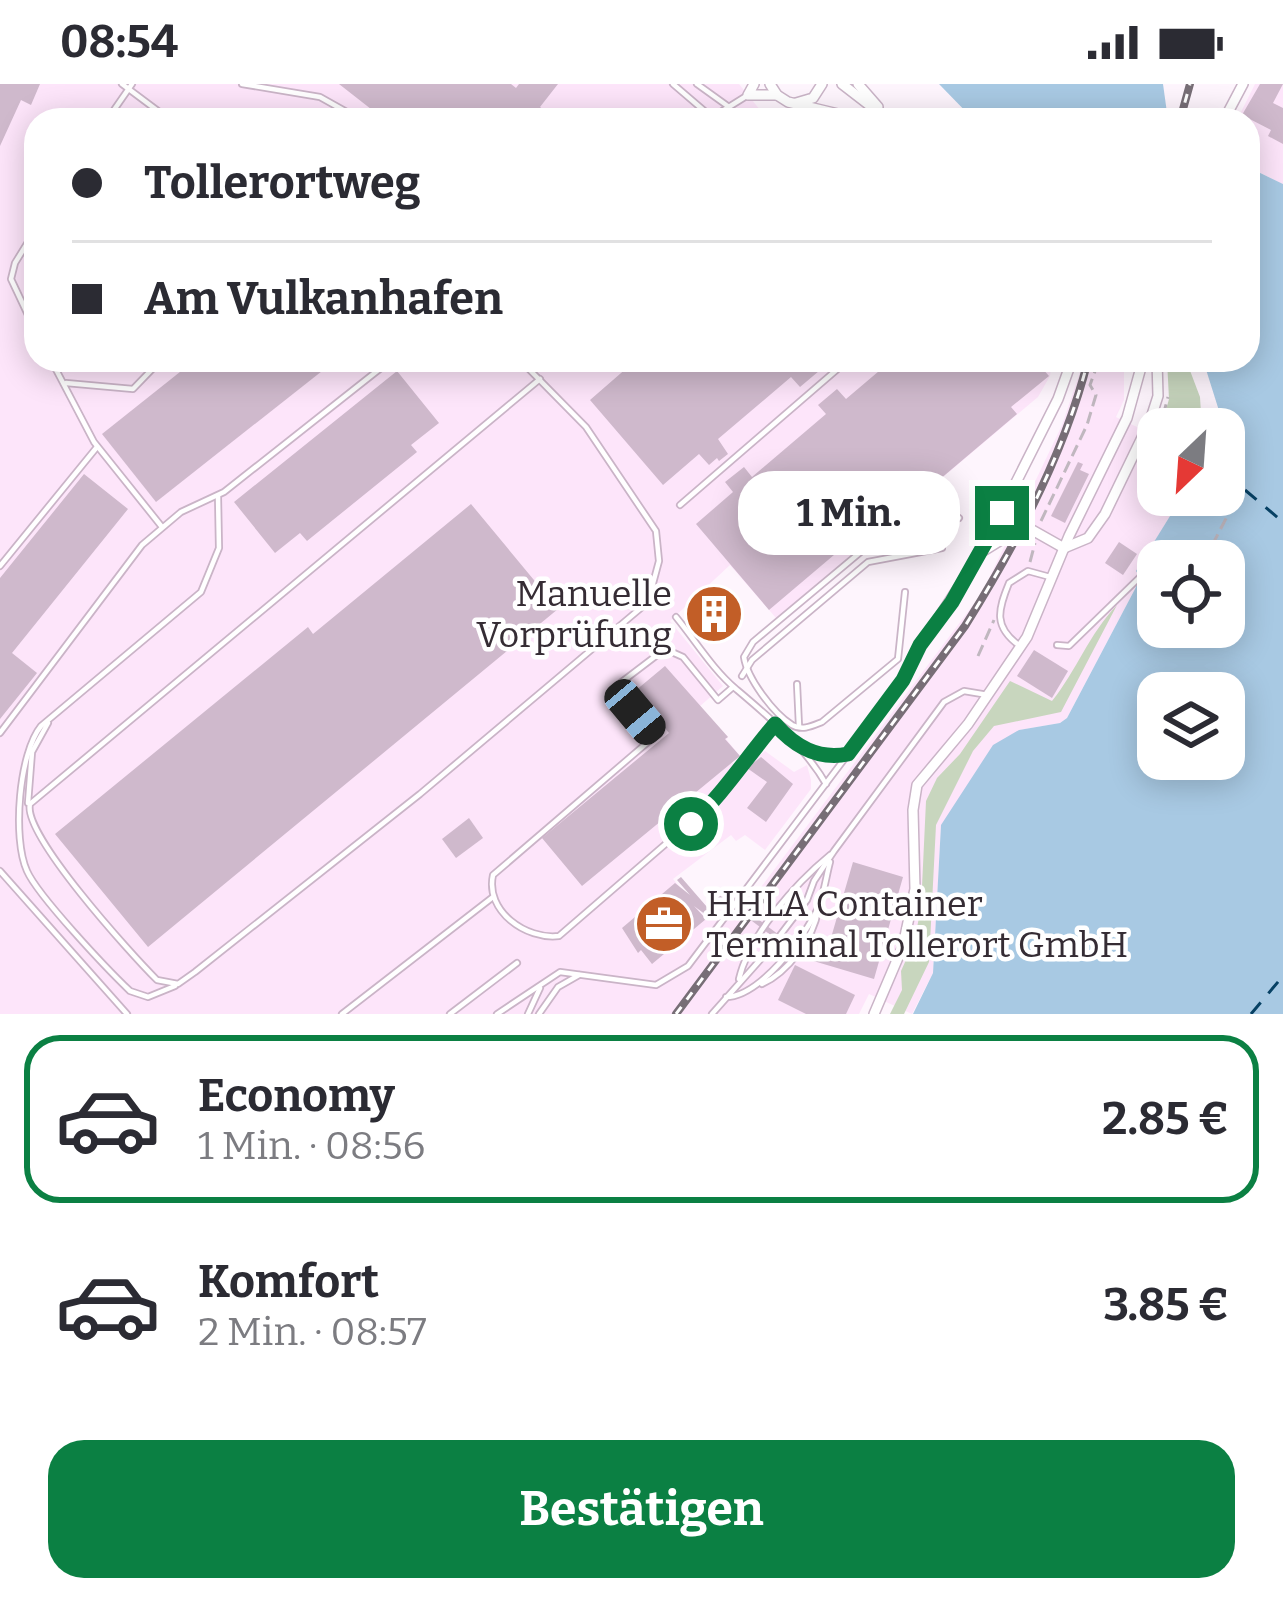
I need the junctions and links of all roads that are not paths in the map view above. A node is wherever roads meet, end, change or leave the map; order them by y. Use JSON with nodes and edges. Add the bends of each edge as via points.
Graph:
{"nodes":[{"id":1,"x":122,"y":84,"type":"edge"},
{"id":2,"x":242,"y":84,"type":"edge"},
{"id":3,"x":673,"y":84,"type":"edge"},
{"id":4,"x":697,"y":84,"type":"edge"},
{"id":5,"x":770,"y":84,"type":"edge"},
{"id":6,"x":822,"y":84,"type":"edge"},
{"id":7,"x":842,"y":84,"type":"edge"},
{"id":8,"x":858,"y":84,"type":"edge"},
{"id":9,"x":131,"y":86,"type":"edge"},
{"id":10,"x":751,"y":89,"type":"edge"},
{"id":11,"x":777,"y":95,"type":"junction"},
{"id":12,"x":790,"y":103,"type":"junction"},
{"id":13,"x":729,"y":107,"type":"joint"},
{"id":14,"x":156,"y":108,"type":"edge"},
{"id":15,"x":340,"y":108,"type":"edge"},
{"id":16,"x":701,"y":108,"type":"edge"},
{"id":17,"x":811,"y":108,"type":"edge"},
{"id":18,"x":874,"y":108,"type":"edge"},
{"id":19,"x":879,"y":108,"type":"edge"},
{"id":20,"x":24,"y":248,"type":"edge"},
{"id":21,"x":0,"y":278,"type":"edge"},
{"id":22,"x":11,"y":279,"type":"junction"},
{"id":23,"x":24,"y":307,"type":"edge"},
{"id":24,"x":57,"y":372,"type":"edge"},
{"id":25,"x":149,"y":372,"type":"edge"},
{"id":26,"x":376,"y":372,"type":"edge"},
{"id":27,"x":533,"y":372,"type":"edge"},
{"id":28,"x":834,"y":372,"type":"edge"},
{"id":29,"x":1068,"y":372,"type":"edge"},
{"id":30,"x":1140,"y":372,"type":"edge"},
{"id":31,"x":1157,"y":372,"type":"edge"},
{"id":32,"x":540,"y":379,"type":"junction"},
{"id":33,"x":62,"y":383,"type":"junction"},
{"id":34,"x":97,"y":447,"type":"junction"},
{"id":35,"x":218,"y":496,"type":"junction"},
{"id":36,"x":680,"y":505,"type":"dead end"},
{"id":37,"x":1002,"y":513,"type":"junction"},
{"id":38,"x":959,"y":518,"type":"dead end"},
{"id":39,"x":163,"y":527,"type":"junction"},
{"id":40,"x":1036,"y":535,"type":"junction"},
{"id":41,"x":942,"y":548,"type":"dead end"},
{"id":42,"x":1064,"y":548,"type":"junction"},
{"id":43,"x":980,"y":554,"type":"junction"},
{"id":44,"x":0,"y":566,"type":"edge"},
{"id":45,"x":1050,"y":577,"type":"junction"},
{"id":46,"x":1137,"y":580,"type":"edge"},
{"id":47,"x":905,"y":592,"type":"dead end"},
{"id":48,"x":676,"y":617,"type":"dead end"},
{"id":49,"x":929,"y":633,"type":"joint"},
{"id":50,"x":1057,"y":645,"type":"dead end"},
{"id":51,"x":1021,"y":647,"type":"junction"},
{"id":52,"x":746,"y":668,"type":"junction"},
{"id":53,"x":742,"y":676,"type":"dead end"},
{"id":54,"x":797,"y":684,"type":"dead end"},
{"id":55,"x":734,"y":687,"type":"junction"},
{"id":56,"x":988,"y":695,"type":"junction"},
{"id":57,"x":55,"y":714,"type":"junction"},
{"id":58,"x":775,"y":724,"type":"junction"},
{"id":59,"x":799,"y":728,"type":"junction"},
{"id":60,"x":0,"y":733,"type":"edge"},
{"id":61,"x":790,"y":740,"type":"junction"},
{"id":62,"x":848,"y":754,"type":"junction"},
{"id":63,"x":826,"y":784,"type":"junction"},
{"id":64,"x":28,"y":812,"type":"junction"},
{"id":65,"x":834,"y":851,"type":"junction"},
{"id":66,"x":0,"y":871,"type":"edge"},
{"id":67,"x":493,"y":897,"type":"junction"},
{"id":68,"x":517,"y":962,"type":"dead end"},
{"id":69,"x":579,"y":975,"type":"junction"},
{"id":70,"x":542,"y":982,"type":"junction"},
{"id":71,"x":739,"y":982,"type":"junction"},
{"id":72,"x":178,"y":984,"type":"junction"},
{"id":73,"x":726,"y":997,"type":"junction"},
{"id":74,"x":121,"y":1006,"type":"junction"},
{"id":75,"x":112,"y":1014,"type":"edge"},
{"id":76,"x":127,"y":1014,"type":"edge"},
{"id":77,"x":342,"y":1014,"type":"edge"},
{"id":78,"x":451,"y":1014,"type":"edge"},
{"id":79,"x":497,"y":1014,"type":"edge"},
{"id":80,"x":528,"y":1014,"type":"edge"},
{"id":81,"x":538,"y":1014,"type":"edge"},
{"id":82,"x":712,"y":1014,"type":"edge"},
{"id":83,"x":874,"y":1014,"type":"edge"}],
"edges":[{"from":1,"to":9,"type":"lane"},
{"from":2,"to":15,"type":"lane"},
{"from":3,"to":16,"type":"lane"},
{"from":4,"to":13,"type":"lane"},
{"from":5,"to":11,"type":"street"},
{"from":6,"to":12,"type":"street","via":[[808,100]]},
{"from":7,"to":18,"type":"street"},
{"from":8,"to":19,"type":"street"},
{"from":9,"to":14,"type":"lane"},
{"from":10,"to":11,"type":"street"},
{"from":10,"to":13,"type":"lane"},
{"from":11,"to":12,"type":"street"},
{"from":12,"to":17,"type":"street"},
{"from":20,"to":22,"type":"lane"},
{"from":21,"to":22,"type":"lane"},
{"from":22,"to":23,"type":"lane"},
{"from":24,"to":33,"type":"lane"},
{"from":25,"to":33,"type":"lane","via":[[133,389]]},
{"from":26,"to":35,"type":"lane"},
{"from":27,"to":32,"type":"lane"},
{"from":28,"to":36,"type":"lane"},
{"from":29,"to":37,"type":"street"},
{"from":30,"to":42,"type":"street","via":[[1127,418]]},
{"from":31,"to":42,"type":"street","via":[[1150,421],[1116,492],[1095,530]]},
{"from":32,"to":64,"type":"lane","via":[[39,793]]},
{"from":32,"to":72,"type":"lane","via":[[586,427],[656,531],[659,561],[648,602]]},
{"from":33,"to":34,"type":"lane"},
{"from":34,"to":39,"type":"lane"},
{"from":34,"to":44,"type":"lane"},
{"from":35,"to":39,"type":"lane"},
{"from":35,"to":57,"type":"lane","via":[[219,548],[201,592]]},
{"from":37,"to":40,"type":"street"},
{"from":37,"to":43,"type":"street"},
{"from":38,"to":52,"type":"lane","via":[[931,502],[912,509],[753,642]]},
{"from":39,"to":60,"type":"lane","via":[[124,564]]},
{"from":40,"to":42,"type":"street"},
{"from":40,"to":43,"type":"street","via":[[1006,537]]},
{"from":41,"to":52,"type":"lane","via":[[868,562]]},
{"from":42,"to":45,"type":"street"},
{"from":43,"to":49,"type":"street"},
{"from":45,"to":51,"type":"street"},
{"from":45,"to":51,"type":"lane","via":[[1014,577],[999,608],[1002,630]]},
{"from":46,"to":50,"type":"lane","via":[[1069,646]]},
{"from":47,"to":59,"type":"lane","via":[[898,658],[822,722]]},
{"from":48,"to":55,"type":"lane"},
{"from":49,"to":62,"type":"lane"},
{"from":51,"to":56,"type":"street"},
{"from":52,"to":53,"type":"lane"},
{"from":52,"to":59,"type":"lane"},
{"from":54,"to":59,"type":"lane"},
{"from":55,"to":58,"type":"lane"},
{"from":55,"to":67,"type":"lane","via":[[718,700],[683,657],[665,649],[615,687],[655,736],[493,875]]},
{"from":56,"to":65,"type":"lane","via":[[964,691],[944,702]]},
{"from":56,"to":83,"type":"street","via":[[917,785],[915,889],[903,946]]},
{"from":57,"to":64,"type":"lane","via":[[32,752]]},
{"from":57,"to":72,"type":"lane","via":[[32,738],[25,761],[27,872],[134,994],[153,996]]},
{"from":58,"to":61,"type":"lane"},
{"from":58,"to":67,"type":"lane","via":[[720,797],[559,936],[524,932]]},
{"from":61,"to":62,"type":"lane","via":[[823,757]]},
{"from":61,"to":63,"type":"lane"},
{"from":62,"to":63,"type":"lane"},
{"from":63,"to":69,"type":"lane","via":[[677,975],[656,986]]},
{"from":64,"to":72,"type":"lane","via":[[44,847],[147,970]]},
{"from":65,"to":71,"type":"lane","via":[[807,900]]},
{"from":65,"to":71,"type":"lane","via":[[804,876],[758,938]]},
{"from":65,"to":73,"type":"lane","via":[[816,923],[797,951],[778,975]]},
{"from":66,"to":74,"type":"lane"},
{"from":67,"to":77,"type":"lane"},
{"from":68,"to":78,"type":"lane"},
{"from":69,"to":70,"type":"lane","via":[[560,972]]},
{"from":69,"to":81,"type":"lane"},
{"from":70,"to":79,"type":"lane"},
{"from":70,"to":80,"type":"lane"},
{"from":71,"to":73,"type":"lane"},
{"from":73,"to":82,"type":"lane"},
{"from":74,"to":75,"type":"lane"},
{"from":74,"to":76,"type":"lane"}]}
